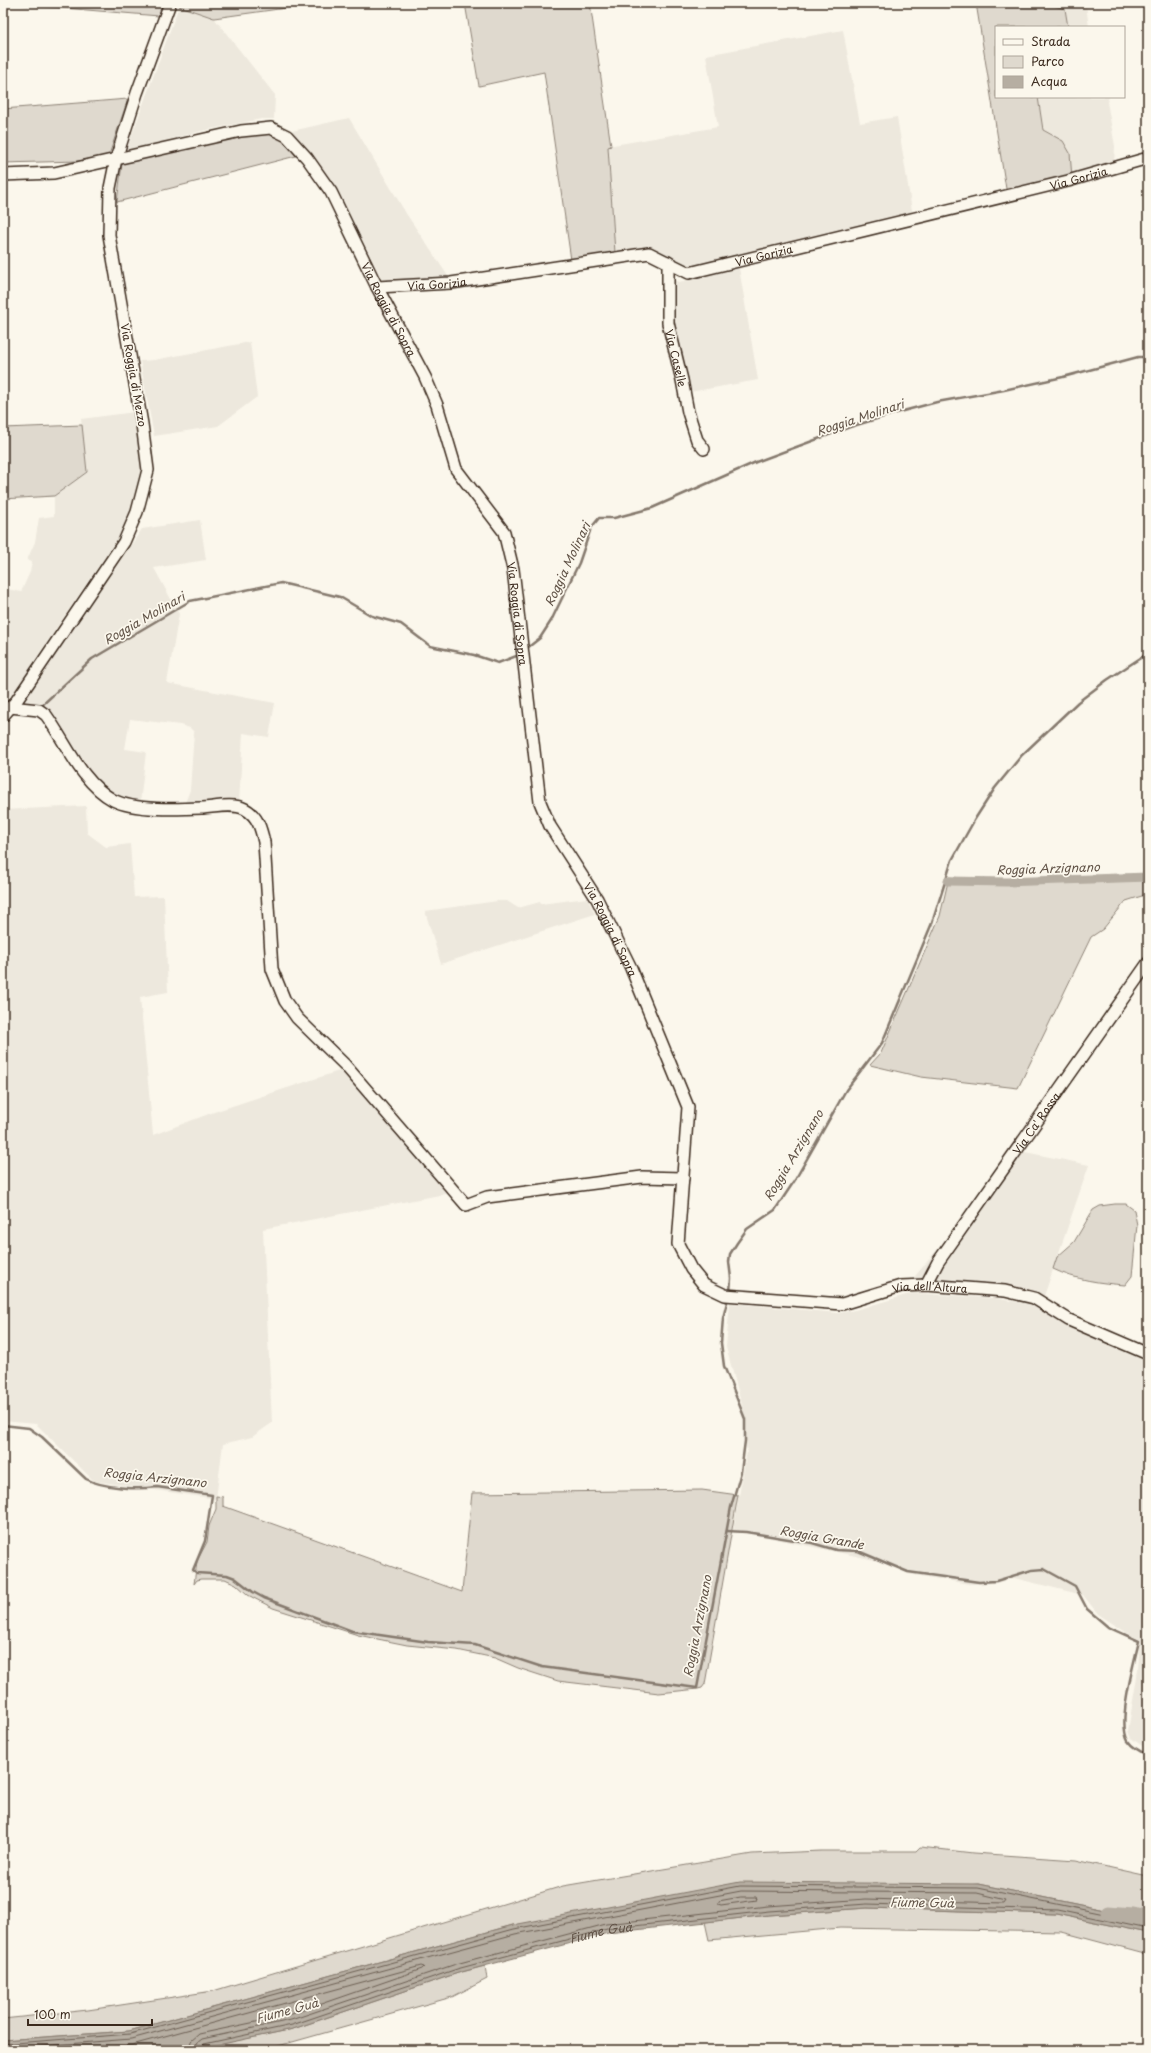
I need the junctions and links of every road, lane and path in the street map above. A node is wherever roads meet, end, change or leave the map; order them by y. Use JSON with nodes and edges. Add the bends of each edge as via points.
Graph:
{"nodes":[{"id":1,"x":170,"y":3,"type":"edge"},
{"id":2,"x":1148,"y":158,"type":"edge"},
{"id":3,"x":116,"y":159,"type":"junction"},
{"id":4,"x":3,"y":175,"type":"edge"},
{"id":5,"x":668,"y":262,"type":"junction"},
{"id":6,"x":377,"y":287,"type":"junction"},
{"id":7,"x":704,"y":449,"type":"dead end"},
{"id":8,"x":8,"y":710,"type":"edge"},
{"id":9,"x":1148,"y":963,"type":"edge"},
{"id":10,"x":683,"y":1178,"type":"junction"},
{"id":11,"x":704,"y":1285,"type":"joint"},
{"id":12,"x":926,"y":1285,"type":"junction"},
{"id":13,"x":1148,"y":1354,"type":"edge"}],
"edges":[{"from":1,"to":3,"type":"street","name":"Via Roggia di Mezzo"},
{"from":2,"to":5,"type":"street","name":"Via Gorizia","via":[[1068,181],[689,273]]},
{"from":3,"to":4,"type":"street","name":"Via Roggia di Sopra","via":[[54,173]]},
{"from":3,"to":6,"type":"street","name":"Via Roggia di Sopra","via":[[241,131],[271,128],[287,136],[307,158],[331,192]]},
{"from":3,"to":8,"type":"street","name":"Via Roggia di Mezzo","via":[[110,188],[109,235],[142,418],[148,470],[138,512],[124,542]]},
{"from":5,"to":6,"type":"street","name":"Via Gorizia","via":[[649,253],[451,283]]},
{"from":5,"to":7,"type":"street","name":"Via Caselle","via":[[668,323],[688,412],[697,440]]},
{"from":6,"to":10,"type":"street","name":"Via Roggia di Sopra","via":[[425,377],[437,405],[456,469],[504,532],[513,569],[540,802],[550,826],[597,899],[631,968],[688,1107]]},
{"from":8,"to":10,"type":"street","via":[[39,710],[46,715],[83,774],[104,794],[115,800],[127,805],[152,807],[234,806],[244,808],[252,814],[260,825],[264,842],[272,968],[285,1001],[297,1018],[345,1065],[466,1204],[487,1198],[642,1177]]},
{"from":9,"to":12,"type":"street","name":"Via Ca' Rossa","via":[[938,1262]]},
{"from":10,"to":11,"type":"street","name":"Via Roggia di Sopra","via":[[678,1244],[691,1269]]},
{"from":11,"to":12,"type":"street","name":"Via dell'Altura","via":[[725,1295],[842,1304],[901,1286]]},
{"from":12,"to":13,"type":"street","name":"Via dell'Altura","via":[[1005,1291],[1034,1298],[1069,1320]]}]}
